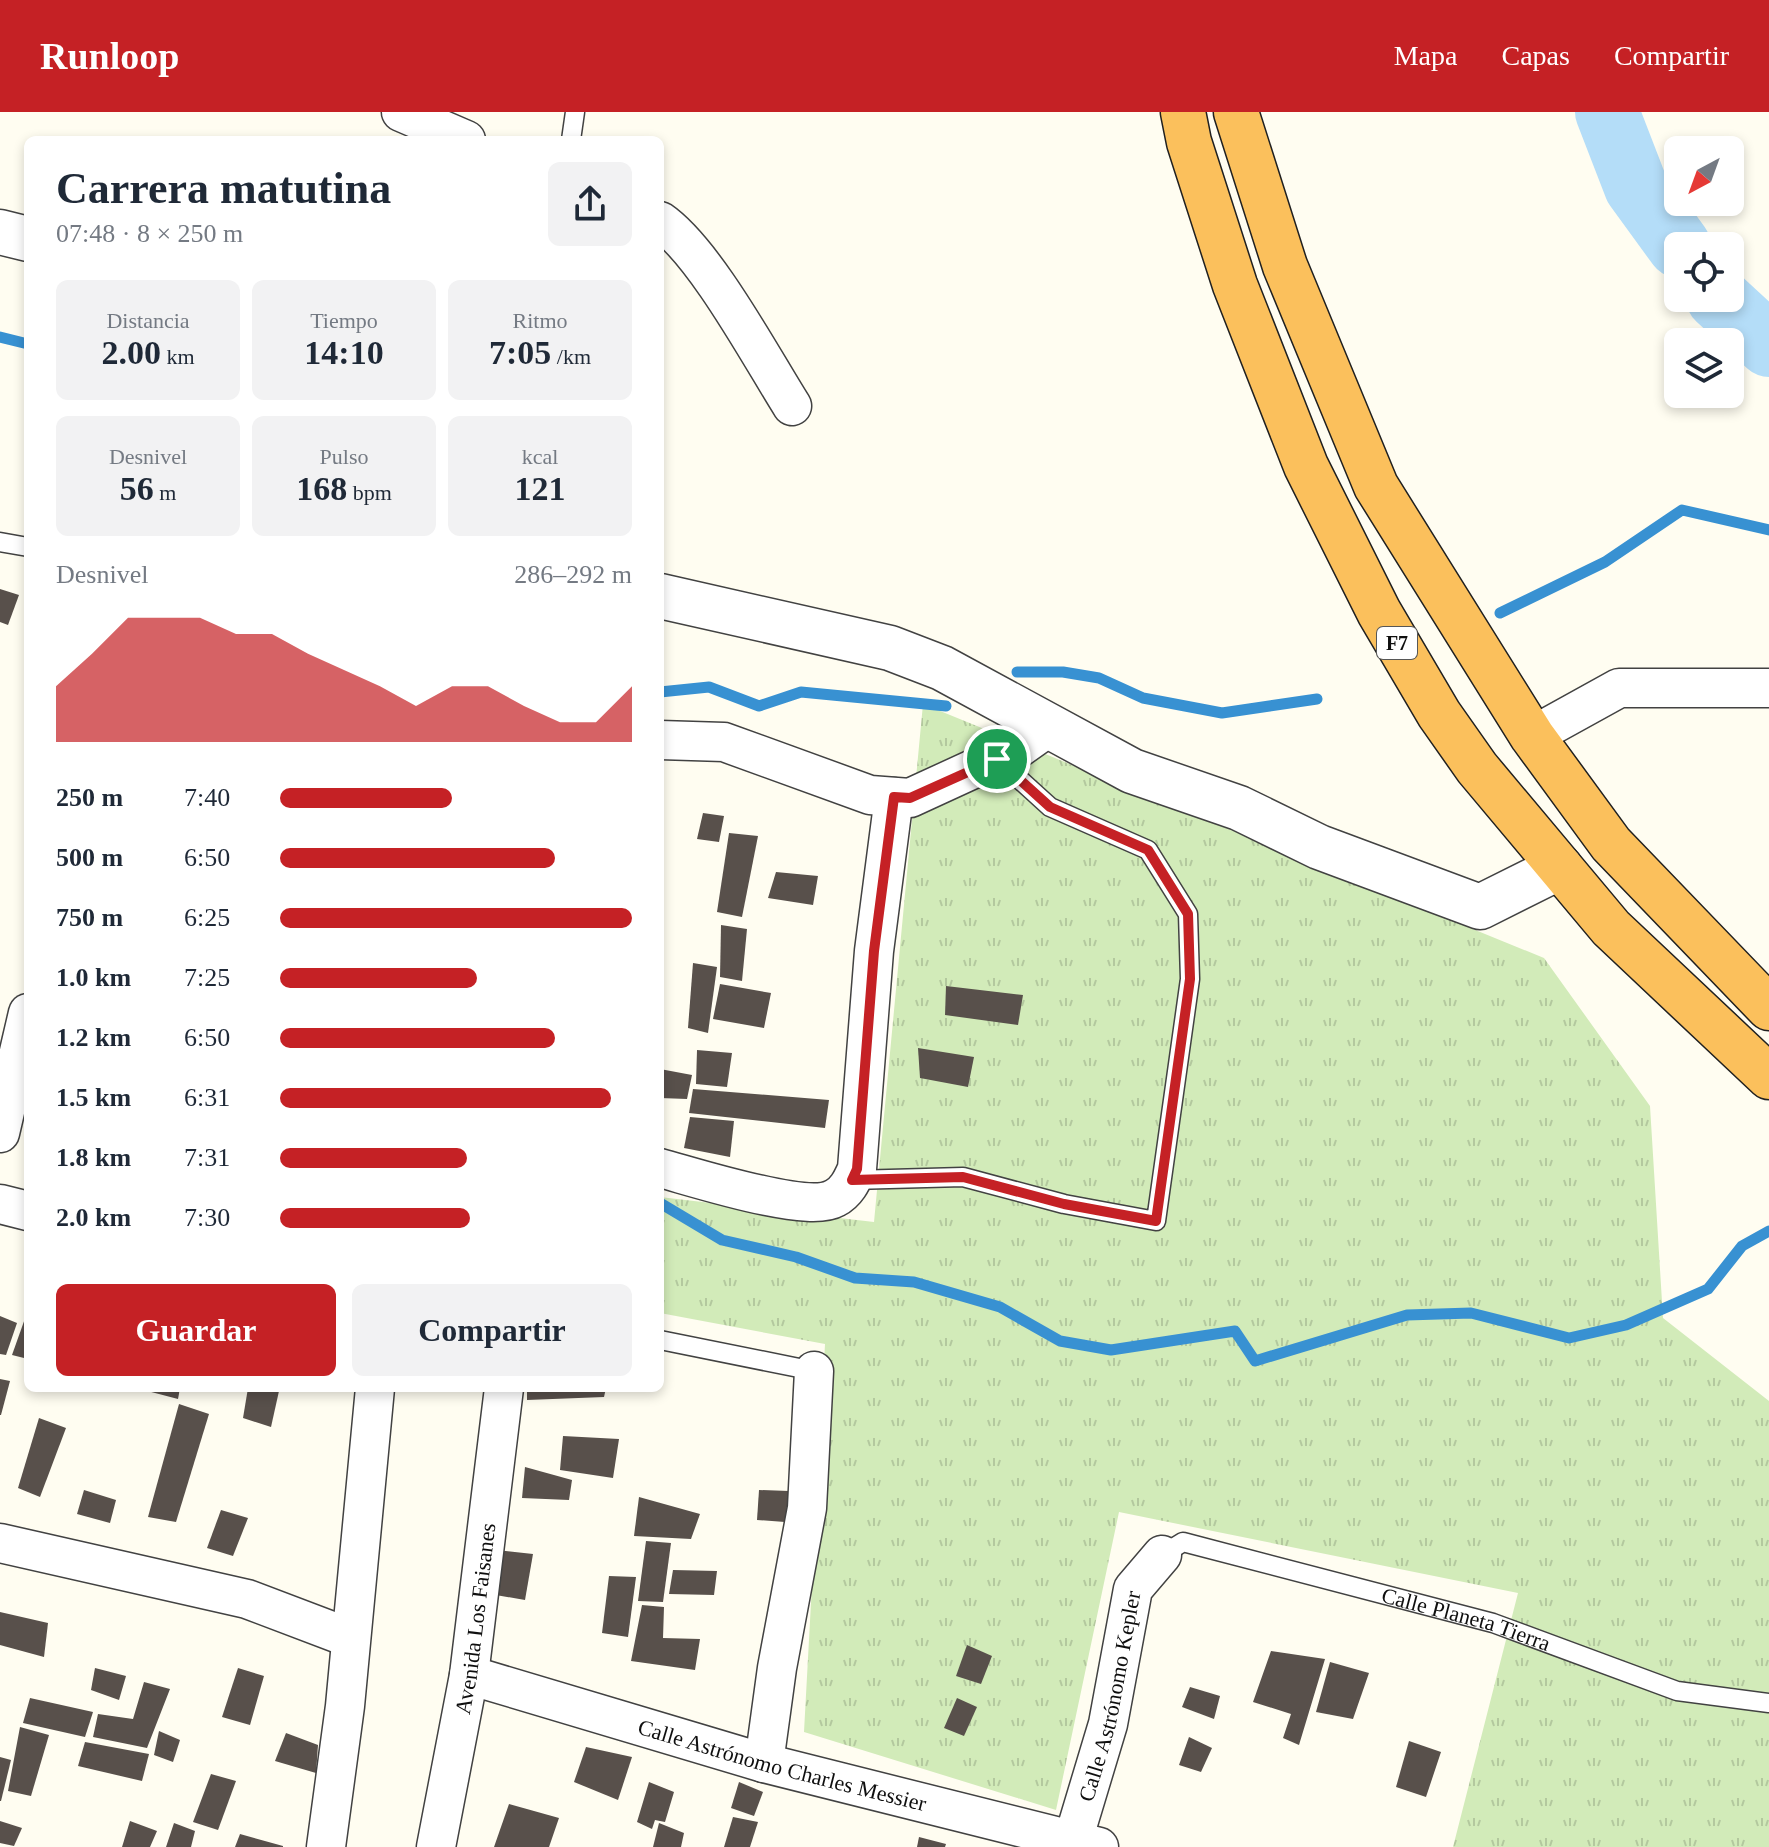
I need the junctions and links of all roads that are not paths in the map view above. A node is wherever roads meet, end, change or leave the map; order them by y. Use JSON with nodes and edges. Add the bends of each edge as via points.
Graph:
{"nodes":[{"id":1,"x":401,"y":112,"type":"edge"},
{"id":2,"x":575,"y":112,"type":"edge"},
{"id":3,"x":1183,"y":112,"type":"edge"},
{"id":4,"x":1236,"y":112,"type":"edge"},
{"id":5,"x":457,"y":136,"type":"edge"},
{"id":6,"x":572,"y":136,"type":"edge"},
{"id":7,"x":664,"y":225,"type":"edge"},
{"id":8,"x":0,"y":232,"type":"edge"},
{"id":9,"x":24,"y":238,"type":"edge"},
{"id":10,"x":792,"y":406,"type":"dead end"},
{"id":11,"x":0,"y":542,"type":"edge"},
{"id":12,"x":24,"y":546,"type":"edge"},
{"id":13,"x":664,"y":597,"type":"edge"},
{"id":14,"x":1769,"y":688,"type":"edge"},
{"id":15,"x":1050,"y":726,"type":"junction"},
{"id":16,"x":1532,"y":736,"type":"junction"},
{"id":17,"x":664,"y":740,"type":"edge"},
{"id":18,"x":997,"y":759,"type":"junction"},
{"id":19,"x":894,"y":797,"type":"junction"},
{"id":20,"x":1560,"y":867,"type":"junction"},
{"id":21,"x":1769,"y":1008,"type":"edge"},
{"id":22,"x":24,"y":1030,"type":"edge"},
{"id":23,"x":1769,"y":1077,"type":"edge"},
{"id":24,"x":0,"y":1133,"type":"edge"},
{"id":25,"x":664,"y":1169,"type":"edge"},
{"id":26,"x":852,"y":1180,"type":"junction"},
{"id":27,"x":0,"y":1204,"type":"edge"},
{"id":28,"x":24,"y":1210,"type":"edge"},
{"id":29,"x":664,"y":1341,"type":"edge"},
{"id":30,"x":814,"y":1371,"type":"joint"},
{"id":31,"x":375,"y":1392,"type":"edge"},
{"id":32,"x":504,"y":1392,"type":"edge"},
{"id":33,"x":0,"y":1543,"type":"edge"},
{"id":34,"x":1162,"y":1555,"type":"joint"},
{"id":35,"x":350,"y":1638,"type":"junction"},
{"id":36,"x":469,"y":1675,"type":"junction"},
{"id":37,"x":1769,"y":1703,"type":"edge"},
{"id":38,"x":764,"y":1763,"type":"junction"},
{"id":39,"x":1081,"y":1845,"type":"edge"},
{"id":40,"x":326,"y":1847,"type":"edge"},
{"id":41,"x":436,"y":1847,"type":"edge"}],
"edges":[{"from":1,"to":5,"type":"street"},
{"from":2,"to":6,"type":"lane"},
{"from":3,"to":20,"type":"highway","number":"F7","via":[[1235,285],[1306,466],[1379,612],[1439,714]]},
{"from":4,"to":16,"type":"highway","via":[[1285,266],[1376,486]]},
{"from":7,"to":10,"type":"street","via":[[718,289]]},
{"from":8,"to":9,"type":"street"},
{"from":11,"to":12,"type":"lane"},
{"from":13,"to":15,"type":"street","via":[[890,648],[942,668]]},
{"from":14,"to":16,"type":"street","via":[[1619,688]]},
{"from":15,"to":18,"type":"street"},
{"from":15,"to":20,"type":"street","via":[[1132,771],[1239,808],[1319,847],[1480,907]]},
{"from":16,"to":21,"type":"highway","via":[[1611,844]]},
{"from":17,"to":19,"type":"street","via":[[724,742],[870,795]]},
{"from":18,"to":19,"type":"street","via":[[910,798]]},
{"from":18,"to":26,"type":"lane","via":[[1050,807],[1148,850],[1188,914],[1190,979],[1156,1221],[963,1177]]},
{"from":19,"to":26,"type":"street"},
{"from":20,"to":23,"type":"highway","number":"F7","via":[[1611,928]]},
{"from":22,"to":24,"type":"street"},
{"from":25,"to":26,"type":"street","via":[[773,1198],[820,1202],[835,1198]]},
{"from":27,"to":28,"type":"street"},
{"from":29,"to":30,"type":"lane"},
{"from":30,"to":38,"type":"street","via":[[807,1508]]},
{"from":31,"to":35,"type":"street"},
{"from":32,"to":36,"type":"street","name":"Avenida Los Faisanes"},
{"from":33,"to":35,"type":"street","via":[[247,1599]]},
{"from":34,"to":37,"type":"lane","name":"Calle Planeta Tierra","via":[[1183,1542],[1493,1623],[1677,1691]]},
{"from":34,"to":39,"type":"street","name":"Calle Astrónomo Kepler","via":[[1133,1589]]},
{"from":35,"to":40,"type":"street"},
{"from":36,"to":38,"type":"street","name":"Calle Astrónomo Charles Messier"},
{"from":36,"to":41,"type":"street","name":"Avenida Los Faisanes"},
{"from":38,"to":39,"type":"street","name":"Calle Astrónomo Charles Messier"}]}
